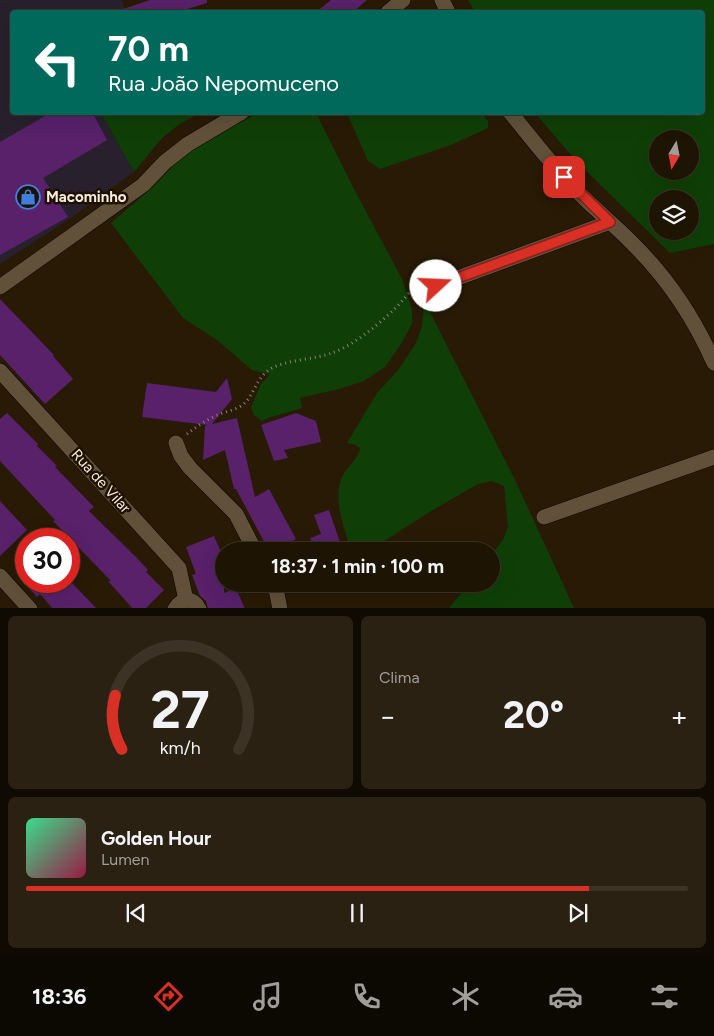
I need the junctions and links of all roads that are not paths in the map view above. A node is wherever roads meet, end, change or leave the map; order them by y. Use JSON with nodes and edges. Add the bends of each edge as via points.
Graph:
{"nodes":[{"id":1,"x":403,"y":0,"type":"edge"},
{"id":2,"x":390,"y":10,"type":"edge"},
{"id":3,"x":237,"y":115,"type":"edge"},
{"id":4,"x":512,"y":115,"type":"edge"},
{"id":5,"x":610,"y":222,"type":"junction"},
{"id":6,"x":436,"y":286,"type":"dead end"},
{"id":7,"x":0,"y":287,"type":"edge"},
{"id":8,"x":714,"y":363,"type":"edge"},
{"id":9,"x":0,"y":371,"type":"edge"},
{"id":10,"x":176,"y":443,"type":"road end"},
{"id":11,"x":714,"y":457,"type":"edge"},
{"id":12,"x":544,"y":517,"type":"dead end"},
{"id":13,"x":251,"y":542,"type":"edge"},
{"id":14,"x":0,"y":576,"type":"edge"},
{"id":15,"x":277,"y":592,"type":"edge"},
{"id":16,"x":180,"y":604,"type":"edge"},
{"id":17,"x":30,"y":608,"type":"edge"},
{"id":18,"x":199,"y":608,"type":"edge"},
{"id":19,"x":280,"y":608,"type":"edge"}],
"edges":[{"from":1,"to":2,"type":"street"},
{"from":3,"to":7,"type":"street","via":[[188,144],[143,185]]},
{"from":4,"to":5,"type":"street","via":[[569,183]]},
{"from":5,"to":6,"type":"street"},
{"from":5,"to":8,"type":"street","via":[[647,258],[677,295]]},
{"from":9,"to":16,"type":"street","name":"Rua de Vilar","via":[[179,568]]},
{"from":10,"to":13,"type":"street","via":[[190,468],[236,514]]},
{"from":11,"to":12,"type":"street"},
{"from":14,"to":17,"type":"street"},
{"from":15,"to":19,"type":"street"},
{"from":16,"to":18,"type":"street","name":"Rua de Vilar","via":[[194,602]]}]}
